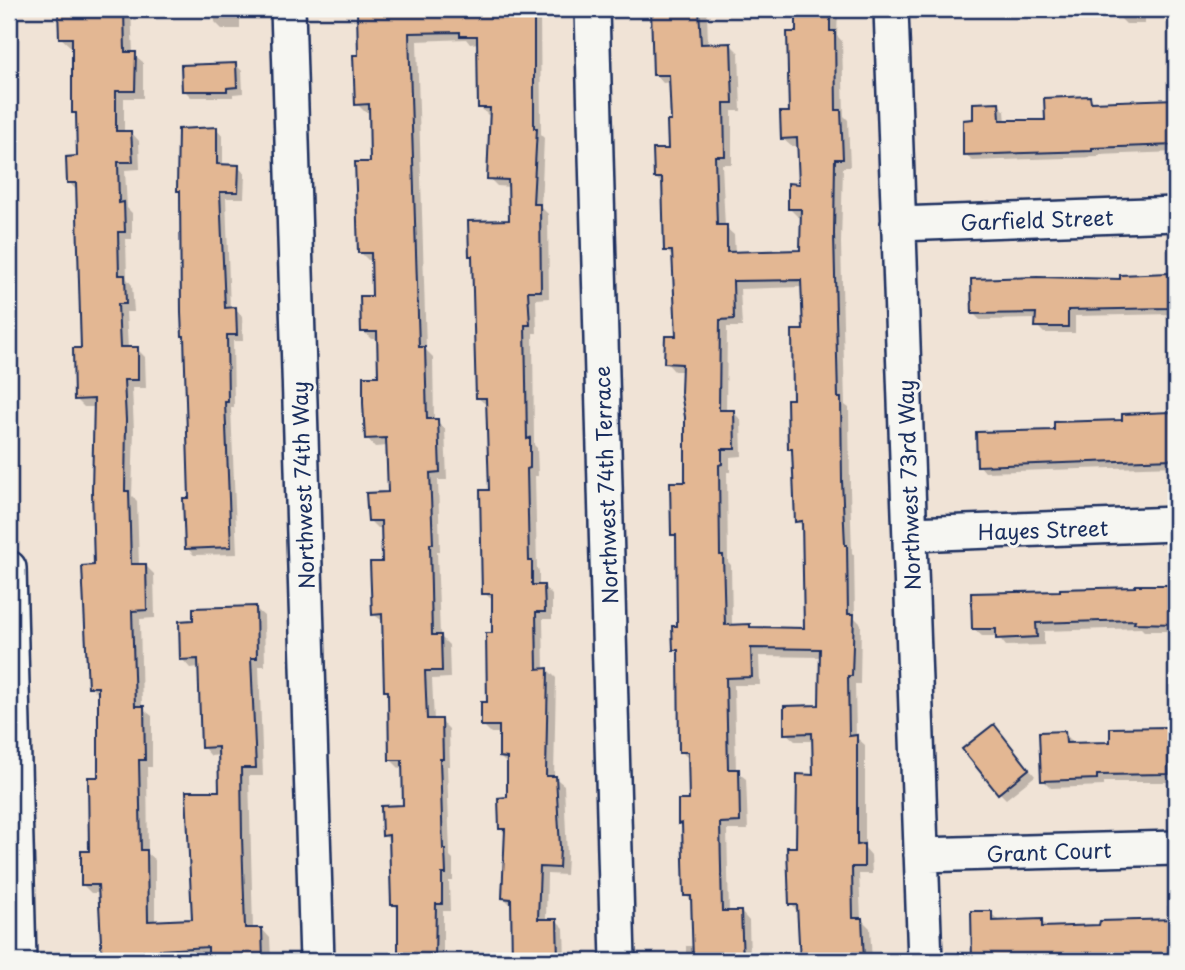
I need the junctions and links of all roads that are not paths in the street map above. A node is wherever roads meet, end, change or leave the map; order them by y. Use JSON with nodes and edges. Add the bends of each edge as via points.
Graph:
{"nodes":[{"id":1,"x":288,"y":9,"type":"edge"},
{"id":2,"x":592,"y":9,"type":"edge"},
{"id":3,"x":891,"y":9,"type":"edge"},
{"id":4,"x":1176,"y":214,"type":"edge"},
{"id":5,"x":898,"y":224,"type":"junction"},
{"id":6,"x":1176,"y":524,"type":"edge"},
{"id":7,"x":911,"y":534,"type":"junction"},
{"id":8,"x":9,"y":568,"type":"edge"},
{"id":9,"x":1176,"y":848,"type":"edge"},
{"id":10,"x":921,"y":855,"type":"junction"},
{"id":11,"x":12,"y":861,"type":"edge"},
{"id":12,"x":19,"y":961,"type":"edge"},
{"id":13,"x":317,"y":961,"type":"edge"},
{"id":14,"x":618,"y":961,"type":"edge"},
{"id":15,"x":925,"y":961,"type":"edge"}],
"edges":[{"from":1,"to":13,"type":"street","name":"Northwest 74th Way"},
{"from":2,"to":14,"type":"street","name":"Northwest 74th Terrace"},
{"from":3,"to":5,"type":"street","name":"Northwest 73rd Way"},
{"from":4,"to":5,"type":"street","name":"Garfield Street"},
{"from":5,"to":7,"type":"street","name":"Northwest 73rd Way"},
{"from":6,"to":7,"type":"street","name":"Hayes Street"},
{"from":7,"to":10,"type":"street","name":"Northwest 73rd Way"},
{"from":8,"to":11,"type":"street"},
{"from":9,"to":10,"type":"street","name":"Grant Court"},
{"from":10,"to":15,"type":"street","name":"Northwest 73rd Way"},
{"from":11,"to":12,"type":"street"}]}
